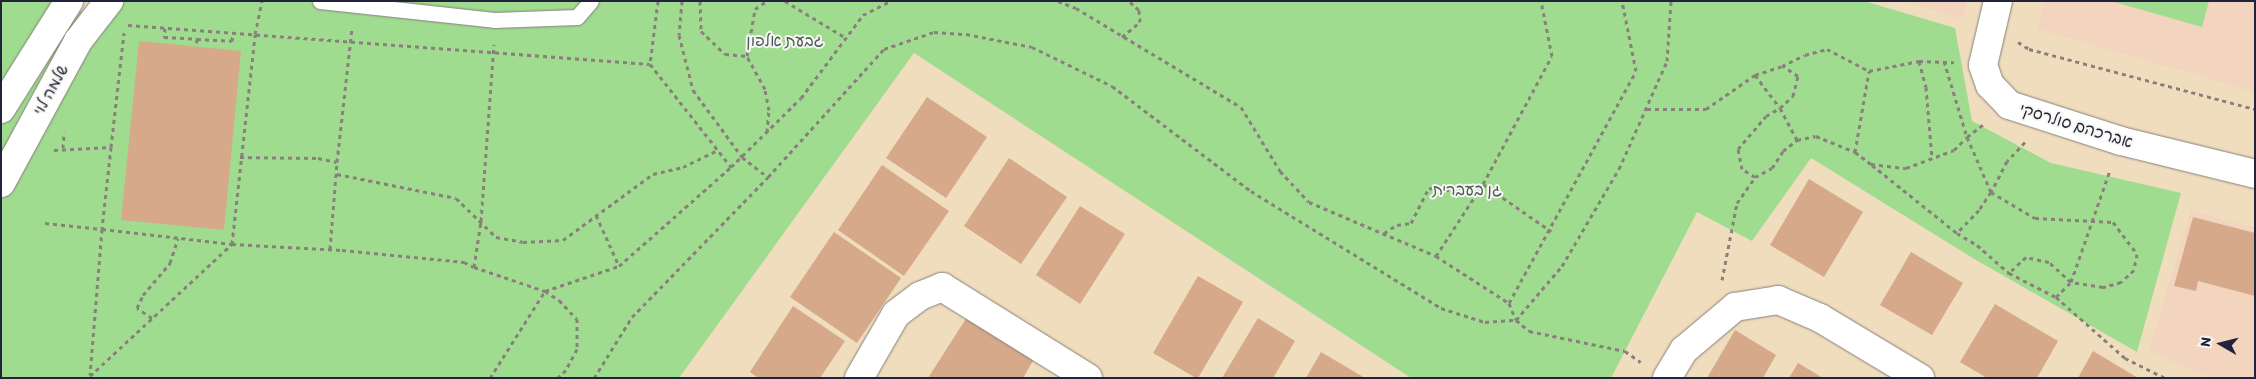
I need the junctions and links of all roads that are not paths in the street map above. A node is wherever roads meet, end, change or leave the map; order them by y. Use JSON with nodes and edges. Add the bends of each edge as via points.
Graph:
{"nodes":[{"id":1,"x":69,"y":1,"type":"edge"},
{"id":2,"x":109,"y":1,"type":"edge"},
{"id":3,"x":591,"y":1,"type":"edge"},
{"id":4,"x":1998,"y":1,"type":"edge"},
{"id":5,"x":329,"y":2,"type":"edge"},
{"id":6,"x":1,"y":109,"type":"edge"},
{"id":7,"x":2255,"y":174,"type":"edge"},
{"id":8,"x":1,"y":183,"type":"edge"},
{"id":9,"x":1657,"y":372,"type":"edge"},
{"id":10,"x":859,"y":378,"type":"edge"},
{"id":11,"x":1088,"y":378,"type":"edge"},
{"id":12,"x":1920,"y":378,"type":"edge"}],
"edges":[{"from":1,"to":6,"type":"street","name":"שלמה לוי"},
{"from":2,"to":8,"type":"street","name":"שלמה לוי","via":[[78,41]]},
{"from":3,"to":5,"type":"lane","via":[[577,17],[494,20]]},
{"from":4,"to":7,"type":"street","name":"אברכהם סולרסקי","via":[[1983,65],[1990,86],[2009,105],[2121,141]]},
{"from":9,"to":12,"type":"street","via":[[1735,307],[1778,300],[1820,318]]},
{"from":10,"to":11,"type":"street","via":[[896,314],[920,296],[942,287]]}]}
